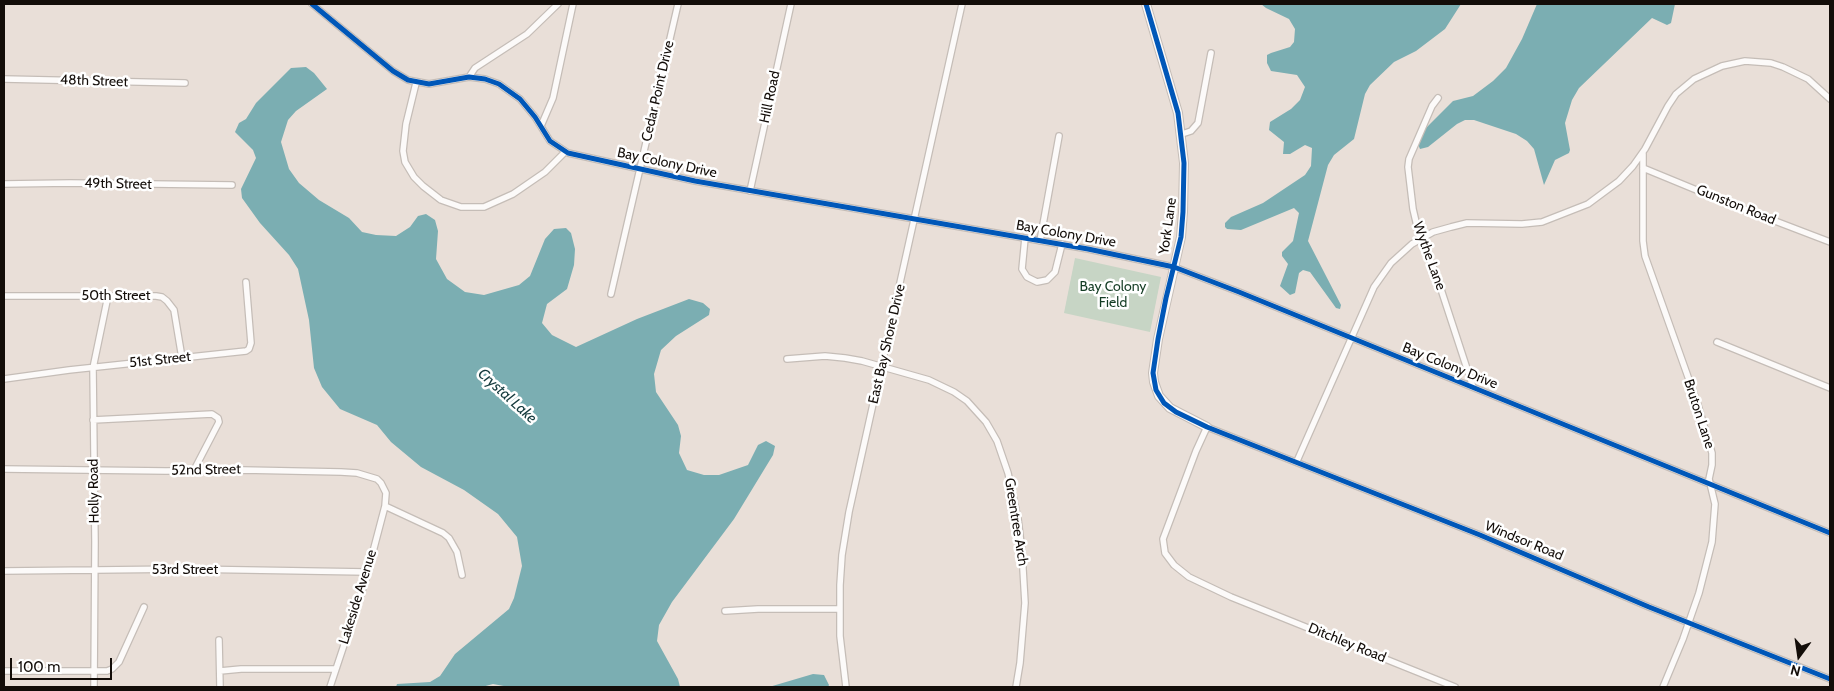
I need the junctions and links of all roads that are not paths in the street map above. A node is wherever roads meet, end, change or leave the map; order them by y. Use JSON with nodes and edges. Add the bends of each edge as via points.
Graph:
{"nodes":[{"id":1,"x":312,"y":4,"type":"edge"},
{"id":2,"x":558,"y":4,"type":"edge"},
{"id":3,"x":573,"y":4,"type":"edge"},
{"id":4,"x":678,"y":4,"type":"edge"},
{"id":5,"x":791,"y":4,"type":"edge"},
{"id":6,"x":962,"y":4,"type":"edge"},
{"id":7,"x":1146,"y":4,"type":"edge"},
{"id":8,"x":1211,"y":53,"type":"dead end"},
{"id":9,"x":469,"y":77,"type":"junction"},
{"id":10,"x":4,"y":79,"type":"edge"},
{"id":11,"x":185,"y":83,"type":"dead end"},
{"id":12,"x":416,"y":83,"type":"junction"},
{"id":13,"x":1438,"y":98,"type":"dead end"},
{"id":14,"x":1830,"y":99,"type":"edge"},
{"id":15,"x":541,"y":126,"type":"junction"},
{"id":16,"x":1182,"y":134,"type":"junction"},
{"id":17,"x":1060,"y":136,"type":"dead end"},
{"id":18,"x":565,"y":152,"type":"junction"},
{"id":19,"x":1643,"y":154,"type":"junction"},
{"id":20,"x":1643,"y":168,"type":"junction"},
{"id":21,"x":640,"y":170,"type":"junction"},
{"id":22,"x":4,"y":184,"type":"edge"},
{"id":23,"x":232,"y":185,"type":"dead end"},
{"id":24,"x":750,"y":191,"type":"junction"},
{"id":25,"x":915,"y":219,"type":"junction"},
{"id":26,"x":1025,"y":238,"type":"junction"},
{"id":27,"x":1420,"y":239,"type":"junction"},
{"id":28,"x":1040,"y":241,"type":"junction"},
{"id":29,"x":1830,"y":242,"type":"edge"},
{"id":30,"x":1062,"y":244,"type":"junction"},
{"id":31,"x":1174,"y":267,"type":"junction"},
{"id":32,"x":246,"y":282,"type":"dead end"},
{"id":33,"x":611,"y":294,"type":"dead end"},
{"id":34,"x":4,"y":296,"type":"edge"},
{"id":35,"x":108,"y":296,"type":"junction"},
{"id":36,"x":1352,"y":338,"type":"junction"},
{"id":37,"x":1717,"y":342,"type":"dead end"},
{"id":38,"x":182,"y":358,"type":"junction"},
{"id":39,"x":787,"y":359,"type":"dead end"},
{"id":40,"x":882,"y":366,"type":"junction"},
{"id":41,"x":93,"y":368,"type":"junction"},
{"id":42,"x":4,"y":379,"type":"edge"},
{"id":43,"x":1473,"y":387,"type":"junction"},
{"id":44,"x":1830,"y":388,"type":"edge"},
{"id":45,"x":93,"y":420,"type":"junction"},
{"id":46,"x":1207,"y":426,"type":"junction"},
{"id":47,"x":1297,"y":462,"type":"junction"},
{"id":48,"x":4,"y":469,"type":"edge"},
{"id":49,"x":194,"y":470,"type":"junction"},
{"id":50,"x":94,"y":471,"type":"junction"},
{"id":51,"x":1710,"y":484,"type":"junction"},
{"id":52,"x":385,"y":506,"type":"junction"},
{"id":53,"x":1830,"y":533,"type":"edge"},
{"id":54,"x":94,"y":570,"type":"junction"},
{"id":55,"x":4,"y":571,"type":"edge"},
{"id":56,"x":367,"y":572,"type":"junction"},
{"id":57,"x":462,"y":575,"type":"dead end"},
{"id":58,"x":144,"y":607,"type":"dead end"},
{"id":59,"x":839,"y":609,"type":"junction"},
{"id":60,"x":725,"y":611,"type":"dead end"},
{"id":61,"x":1689,"y":622,"type":"junction"},
{"id":62,"x":219,"y":640,"type":"dead end"},
{"id":63,"x":335,"y":669,"type":"junction"},
{"id":64,"x":94,"y":670,"type":"junction"},
{"id":65,"x":4,"y":671,"type":"edge"},
{"id":66,"x":220,"y":671,"type":"junction"},
{"id":67,"x":1830,"y":679,"type":"edge"},
{"id":68,"x":94,"y":687,"type":"edge"},
{"id":69,"x":220,"y":687,"type":"edge"},
{"id":70,"x":330,"y":687,"type":"edge"},
{"id":71,"x":846,"y":687,"type":"edge"},
{"id":72,"x":1016,"y":687,"type":"edge"},
{"id":73,"x":1455,"y":687,"type":"edge"},
{"id":74,"x":1663,"y":687,"type":"edge"}],
"edges":[{"from":1,"to":12,"type":"street","name":"Bay Colony Drive","via":[[393,71]]},
{"from":2,"to":9,"type":"street","via":[[527,34],[475,68]]},
{"from":3,"to":15,"type":"street","via":[[553,98]]},
{"from":4,"to":21,"type":"street","name":"Cedar Point Drive"},
{"from":5,"to":24,"type":"street","name":"Hill Road"},
{"from":6,"to":25,"type":"street","name":"East Bay Shore Drive"},
{"from":7,"to":16,"type":"street","name":"York Lane"},
{"from":8,"to":16,"type":"street","via":[[1198,123],[1192,131]]},
{"from":9,"to":12,"type":"street","name":"Bay Colony Drive"},
{"from":9,"to":15,"type":"street","name":"Bay Colony Drive","via":[[491,81],[510,91],[528,107]]},
{"from":10,"to":11,"type":"street","name":"48th Street"},
{"from":12,"to":18,"type":"street","via":[[403,152],[414,177],[441,200],[472,208],[492,204],[545,172]]},
{"from":13,"to":27,"type":"street","name":"Wythe Lane","via":[[1409,159],[1413,209]]},
{"from":14,"to":19,"type":"street","via":[[1808,79],[1783,66],[1759,62],[1730,63],[1694,79],[1676,94]]},
{"from":15,"to":18,"type":"street","name":"Bay Colony Drive","via":[[550,140]]},
{"from":16,"to":31,"type":"street","name":"York Lane","via":[[1184,212]]},
{"from":17,"to":28,"type":"street"},
{"from":18,"to":21,"type":"street","name":"Bay Colony Drive"},
{"from":19,"to":20,"type":"street","name":"Bruton Lane"},
{"from":19,"to":27,"type":"street","via":[[1623,177],[1596,199],[1552,219],[1522,224],[1467,223]]},
{"from":20,"to":29,"type":"street","name":"Gunston Road"},
{"from":20,"to":51,"type":"street","name":"Bruton Lane","via":[[1645,256],[1712,454]]},
{"from":21,"to":24,"type":"street","name":"Bay Colony Drive"},
{"from":21,"to":33,"type":"street","name":"Cedar Point Drive"},
{"from":22,"to":23,"type":"street","name":"49th Street"},
{"from":24,"to":25,"type":"street","name":"Bay Colony Drive"},
{"from":25,"to":26,"type":"street","name":"Bay Colony Drive"},
{"from":25,"to":40,"type":"street","name":"East Bay Shore Drive"},
{"from":26,"to":28,"type":"street","name":"Bay Colony Drive"},
{"from":26,"to":30,"type":"street","via":[[1022,269],[1027,277],[1037,282],[1052,276]]},
{"from":27,"to":36,"type":"street","via":[[1404,250],[1381,275]]},
{"from":27,"to":43,"type":"street","name":"Wythe Lane","via":[[1435,271]]},
{"from":28,"to":30,"type":"street","name":"Bay Colony Drive"},
{"from":30,"to":31,"type":"street","name":"Bay Colony Drive"},
{"from":31,"to":36,"type":"street","name":"Bay Colony Drive"},
{"from":31,"to":46,"type":"street","name":"York Lane","via":[[1158,339],[1154,382],[1159,396],[1170,408]]},
{"from":32,"to":38,"type":"street","name":"51st Street","via":[[249,349]]},
{"from":34,"to":35,"type":"street","name":"50th Street"},
{"from":35,"to":38,"type":"street","name":"50th Street","via":[[156,296],[167,300],[175,314]]},
{"from":35,"to":41,"type":"street","name":"Holly Road"},
{"from":36,"to":43,"type":"street","name":"Bay Colony Drive"},
{"from":36,"to":47,"type":"street"},
{"from":37,"to":44,"type":"street"},
{"from":38,"to":41,"type":"street","name":"51st Street"},
{"from":39,"to":40,"type":"street","name":"Greentree Arch","via":[[832,357]]},
{"from":40,"to":59,"type":"street","name":"East Bay Shore Drive","via":[[849,512],[842,555]]},
{"from":40,"to":72,"type":"street","name":"Greentree Arch","via":[[954,392],[979,413],[997,441],[1014,496],[1025,577],[1024,628]]},
{"from":41,"to":42,"type":"street","name":"51st Street"},
{"from":41,"to":45,"type":"street","name":"Holly Road"},
{"from":43,"to":51,"type":"street","name":"Bay Colony Drive"},
{"from":45,"to":49,"type":"street","via":[[212,414],[219,422]]},
{"from":45,"to":50,"type":"street","name":"Holly Road"},
{"from":46,"to":47,"type":"street","name":"Windsor Road"},
{"from":46,"to":73,"type":"street","name":"Ditchley Road","via":[[1165,532],[1163,546],[1167,557],[1180,571],[1240,600]]},
{"from":47,"to":61,"type":"street","name":"Windsor Road"},
{"from":48,"to":50,"type":"street","name":"52nd Street"},
{"from":49,"to":50,"type":"street","name":"52nd Street"},
{"from":49,"to":52,"type":"street","name":"52nd Street","via":[[357,473],[381,483],[386,493]]},
{"from":50,"to":54,"type":"street","name":"Holly Road"},
{"from":51,"to":53,"type":"street","name":"Bay Colony Drive"},
{"from":51,"to":61,"type":"street","name":"Bruton Lane","via":[[1715,504],[1712,542]]},
{"from":52,"to":56,"type":"street","name":"Lakeside Avenue"},
{"from":52,"to":57,"type":"street","via":[[449,538],[457,552]]},
{"from":54,"to":55,"type":"street","name":"53rd Street"},
{"from":54,"to":56,"type":"street","name":"53rd Street"},
{"from":54,"to":64,"type":"street","name":"Holly Road"},
{"from":56,"to":63,"type":"street","name":"Lakeside Avenue"},
{"from":58,"to":64,"type":"street","via":[[117,666],[107,671]]},
{"from":59,"to":60,"type":"street"},
{"from":59,"to":71,"type":"street","name":"East Bay Shore Drive"},
{"from":61,"to":67,"type":"street","name":"Windsor Road"},
{"from":61,"to":74,"type":"street","name":"Bruton Lane"},
{"from":62,"to":66,"type":"street"},
{"from":63,"to":66,"type":"street"},
{"from":63,"to":70,"type":"street","name":"Lakeside Avenue"},
{"from":64,"to":65,"type":"street"},
{"from":64,"to":68,"type":"street","name":"Holly Road"},
{"from":66,"to":69,"type":"street"}]}
